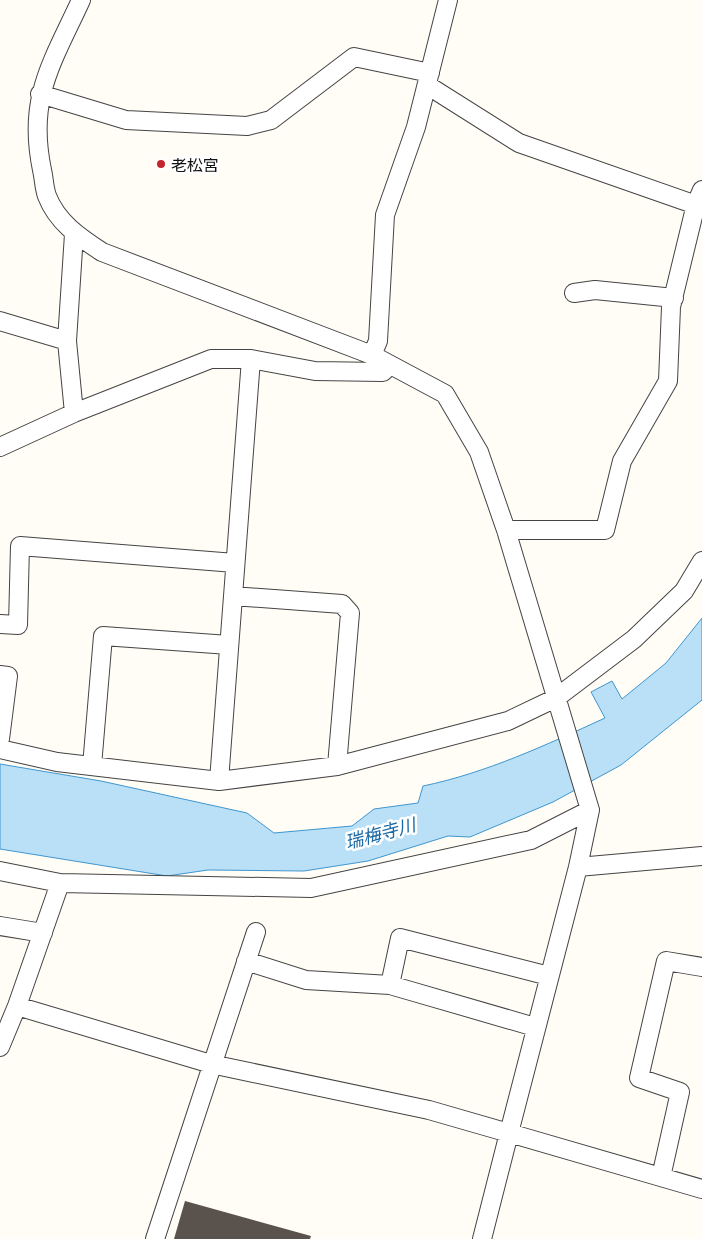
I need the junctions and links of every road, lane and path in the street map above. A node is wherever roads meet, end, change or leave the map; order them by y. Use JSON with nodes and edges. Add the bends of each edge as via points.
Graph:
{"nodes":[{"id":1,"x":81,"y":0,"type":"edge"},
{"id":2,"x":448,"y":0,"type":"edge"},
{"id":3,"x":428,"y":79,"type":"junction"},
{"id":4,"x":40,"y":94,"type":"junction"},
{"id":5,"x":700,"y":200,"type":"edge"},
{"id":6,"x":74,"y":234,"type":"junction"},
{"id":7,"x":574,"y":293,"type":"dead end"},
{"id":8,"x":674,"y":298,"type":"junction"},
{"id":9,"x":0,"y":321,"type":"edge"},
{"id":10,"x":67,"y":341,"type":"junction"},
{"id":11,"x":372,"y":355,"type":"junction"},
{"id":12,"x":251,"y":359,"type":"junction"},
{"id":13,"x":389,"y":366,"type":"junction"},
{"id":14,"x":74,"y":413,"type":"junction"},
{"id":15,"x":0,"y":447,"type":"edge"},
{"id":16,"x":506,"y":530,"type":"junction"},
{"id":17,"x":702,"y":561,"type":"edge"},
{"id":18,"x":235,"y":563,"type":"junction"},
{"id":19,"x":233,"y":596,"type":"junction"},
{"id":20,"x":0,"y":624,"type":"edge"},
{"id":21,"x":229,"y":645,"type":"junction"},
{"id":22,"x":0,"y":675,"type":"edge"},
{"id":23,"x":556,"y":698,"type":"junction"},
{"id":24,"x":0,"y":738,"type":"edge"},
{"id":25,"x":0,"y":750,"type":"edge"},
{"id":26,"x":92,"y":766,"type":"junction"},
{"id":27,"x":337,"y":766,"type":"junction"},
{"id":28,"x":219,"y":781,"type":"junction"},
{"id":29,"x":590,"y":810,"type":"junction"},
{"id":30,"x":702,"y":856,"type":"edge"},
{"id":31,"x":578,"y":867,"type":"junction"},
{"id":32,"x":0,"y":871,"type":"edge"},
{"id":33,"x":60,"y":883,"type":"junction"},
{"id":34,"x":0,"y":926,"type":"edge"},
{"id":35,"x":256,"y":932,"type":"dead end"},
{"id":36,"x":43,"y":933,"type":"junction"},
{"id":37,"x":246,"y":961,"type":"junction"},
{"id":38,"x":702,"y":968,"type":"edge"},
{"id":39,"x":549,"y":976,"type":"junction"},
{"id":40,"x":390,"y":985,"type":"junction"},
{"id":41,"x":17,"y":1006,"type":"junction"},
{"id":42,"x":536,"y":1027,"type":"junction"},
{"id":43,"x":0,"y":1046,"type":"edge"},
{"id":44,"x":211,"y":1064,"type":"junction"},
{"id":45,"x":509,"y":1133,"type":"junction"},
{"id":46,"x":661,"y":1177,"type":"junction"},
{"id":47,"x":702,"y":1189,"type":"edge"},
{"id":48,"x":156,"y":1239,"type":"edge"},
{"id":49,"x":482,"y":1239,"type":"edge"}],
"edges":[{"from":1,"to":4,"type":"street"},
{"from":2,"to":3,"type":"street"},
{"from":3,"to":4,"type":"street","via":[[354,57],[271,120],[247,126],[126,120]]},
{"from":3,"to":5,"type":"street","via":[[519,143]]},
{"from":3,"to":11,"type":"street","via":[[416,127],[384,216],[378,341]]},
{"from":4,"to":6,"type":"street","via":[[37,148],[46,196],[56,214]]},
{"from":5,"to":8,"type":"street"},
{"from":6,"to":10,"type":"street"},
{"from":6,"to":11,"type":"street","via":[[102,252]]},
{"from":7,"to":8,"type":"street","via":[[595,290]]},
{"from":8,"to":16,"type":"street","via":[[668,381],[622,461],[605,530]]},
{"from":9,"to":10,"type":"street"},
{"from":10,"to":14,"type":"street"},
{"from":11,"to":13,"type":"street"},
{"from":12,"to":13,"type":"street","via":[[315,372],[383,372]]},
{"from":12,"to":14,"type":"street","via":[[211,359]]},
{"from":12,"to":18,"type":"street"},
{"from":13,"to":16,"type":"street","via":[[445,394],[479,452]]},
{"from":14,"to":15,"type":"street"},
{"from":16,"to":23,"type":"street"},
{"from":17,"to":23,"type":"street","via":[[684,591],[634,639]]},
{"from":18,"to":19,"type":"street"},
{"from":18,"to":20,"type":"street","via":[[20,546],[18,625]]},
{"from":19,"to":21,"type":"street"},
{"from":19,"to":27,"type":"street","via":[[342,604],[350,613]]},
{"from":21,"to":26,"type":"street","via":[[103,636]]},
{"from":21,"to":28,"type":"street"},
{"from":22,"to":24,"type":"street","via":[[8,676]]},
{"from":23,"to":27,"type":"street","via":[[508,721]]},
{"from":23,"to":29,"type":"street"},
{"from":25,"to":26,"type":"street"},
{"from":26,"to":28,"type":"street"},
{"from":27,"to":28,"type":"street"},
{"from":29,"to":31,"type":"street"},
{"from":29,"to":33,"type":"street","via":[[531,840],[311,888]]},
{"from":30,"to":31,"type":"street"},
{"from":31,"to":39,"type":"street"},
{"from":32,"to":33,"type":"street"},
{"from":33,"to":36,"type":"street"},
{"from":34,"to":36,"type":"street"},
{"from":35,"to":37,"type":"street"},
{"from":36,"to":41,"type":"street"},
{"from":37,"to":40,"type":"street","via":[[306,980]]},
{"from":37,"to":44,"type":"street"},
{"from":38,"to":46,"type":"street","via":[[666,961],[639,1078],[680,1092]]},
{"from":39,"to":40,"type":"street","via":[[400,938]]},
{"from":39,"to":42,"type":"street"},
{"from":40,"to":42,"type":"street"},
{"from":41,"to":43,"type":"street"},
{"from":41,"to":44,"type":"street"},
{"from":42,"to":45,"type":"street"},
{"from":44,"to":45,"type":"street","via":[[429,1110]]},
{"from":44,"to":48,"type":"street"},
{"from":45,"to":46,"type":"street"},
{"from":45,"to":49,"type":"street"},
{"from":46,"to":47,"type":"street"}]}
